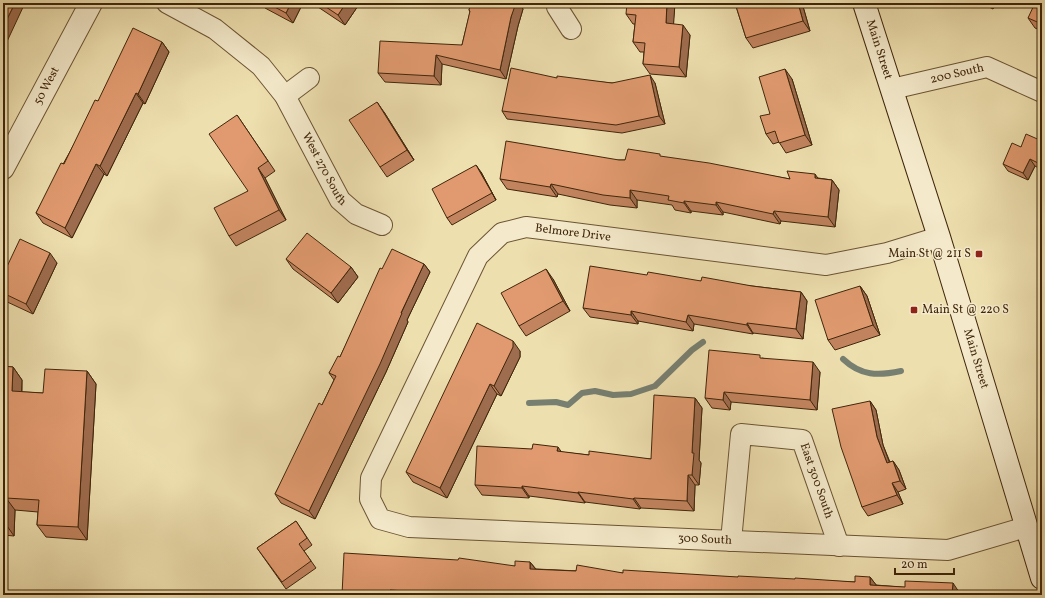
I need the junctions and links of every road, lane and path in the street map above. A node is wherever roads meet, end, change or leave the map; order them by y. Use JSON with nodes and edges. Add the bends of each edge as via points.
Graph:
{"nodes":[{"id":1,"x":91,"y":3,"type":"edge"},
{"id":2,"x":167,"y":3,"type":"edge"},
{"id":3,"x":558,"y":3,"type":"edge"},
{"id":4,"x":864,"y":3,"type":"edge"},
{"id":5,"x":571,"y":29,"type":"dead end"},
{"id":6,"x":309,"y":78,"type":"dead end"},
{"id":7,"x":892,"y":89,"type":"junction"},
{"id":8,"x":1042,"y":92,"type":"edge"},
{"id":9,"x":285,"y":96,"type":"junction"},
{"id":10,"x":3,"y":168,"type":"edge"},
{"id":11,"x":382,"y":225,"type":"dead end"},
{"id":12,"x":939,"y":237,"type":"junction"},
{"id":13,"x":380,"y":520,"type":"joint"},
{"id":14,"x":1026,"y":527,"type":"junction"},
{"id":15,"x":731,"y":541,"type":"junction"},
{"id":16,"x":839,"y":546,"type":"junction"},
{"id":17,"x":1042,"y":578,"type":"edge"}],
"edges":[{"from":1,"to":10,"type":"main road","name":"50 West"},
{"from":2,"to":9,"type":"street","name":"West 270 South","via":[[215,29],[261,66]]},
{"from":3,"to":5,"type":"street","via":[[557,7]]},
{"from":4,"to":7,"type":"main road","name":"Main Street"},
{"from":6,"to":9,"type":"street"},
{"from":7,"to":8,"type":"street","name":"200 South","via":[[988,67]]},
{"from":7,"to":12,"type":"main road","name":"Main Street"},
{"from":9,"to":11,"type":"street","name":"West 270 South","via":[[340,200],[356,214]]},
{"from":12,"to":13,"type":"street","name":"Belmore Drive","via":[[887,253],[826,265],[526,227],[502,233],[478,256],[371,478],[370,499]]},
{"from":12,"to":14,"type":"main road","name":"Main Street"},
{"from":13,"to":15,"type":"street","name":"300 South","via":[[409,527]]},
{"from":14,"to":16,"type":"street","name":"300 South","via":[[948,550]]},
{"from":14,"to":17,"type":"main road","name":"Main Street"},
{"from":15,"to":16,"type":"street","name":"300 South"},
{"from":15,"to":16,"type":"street","name":"East 300 South","via":[[741,434],[802,440]]}]}
